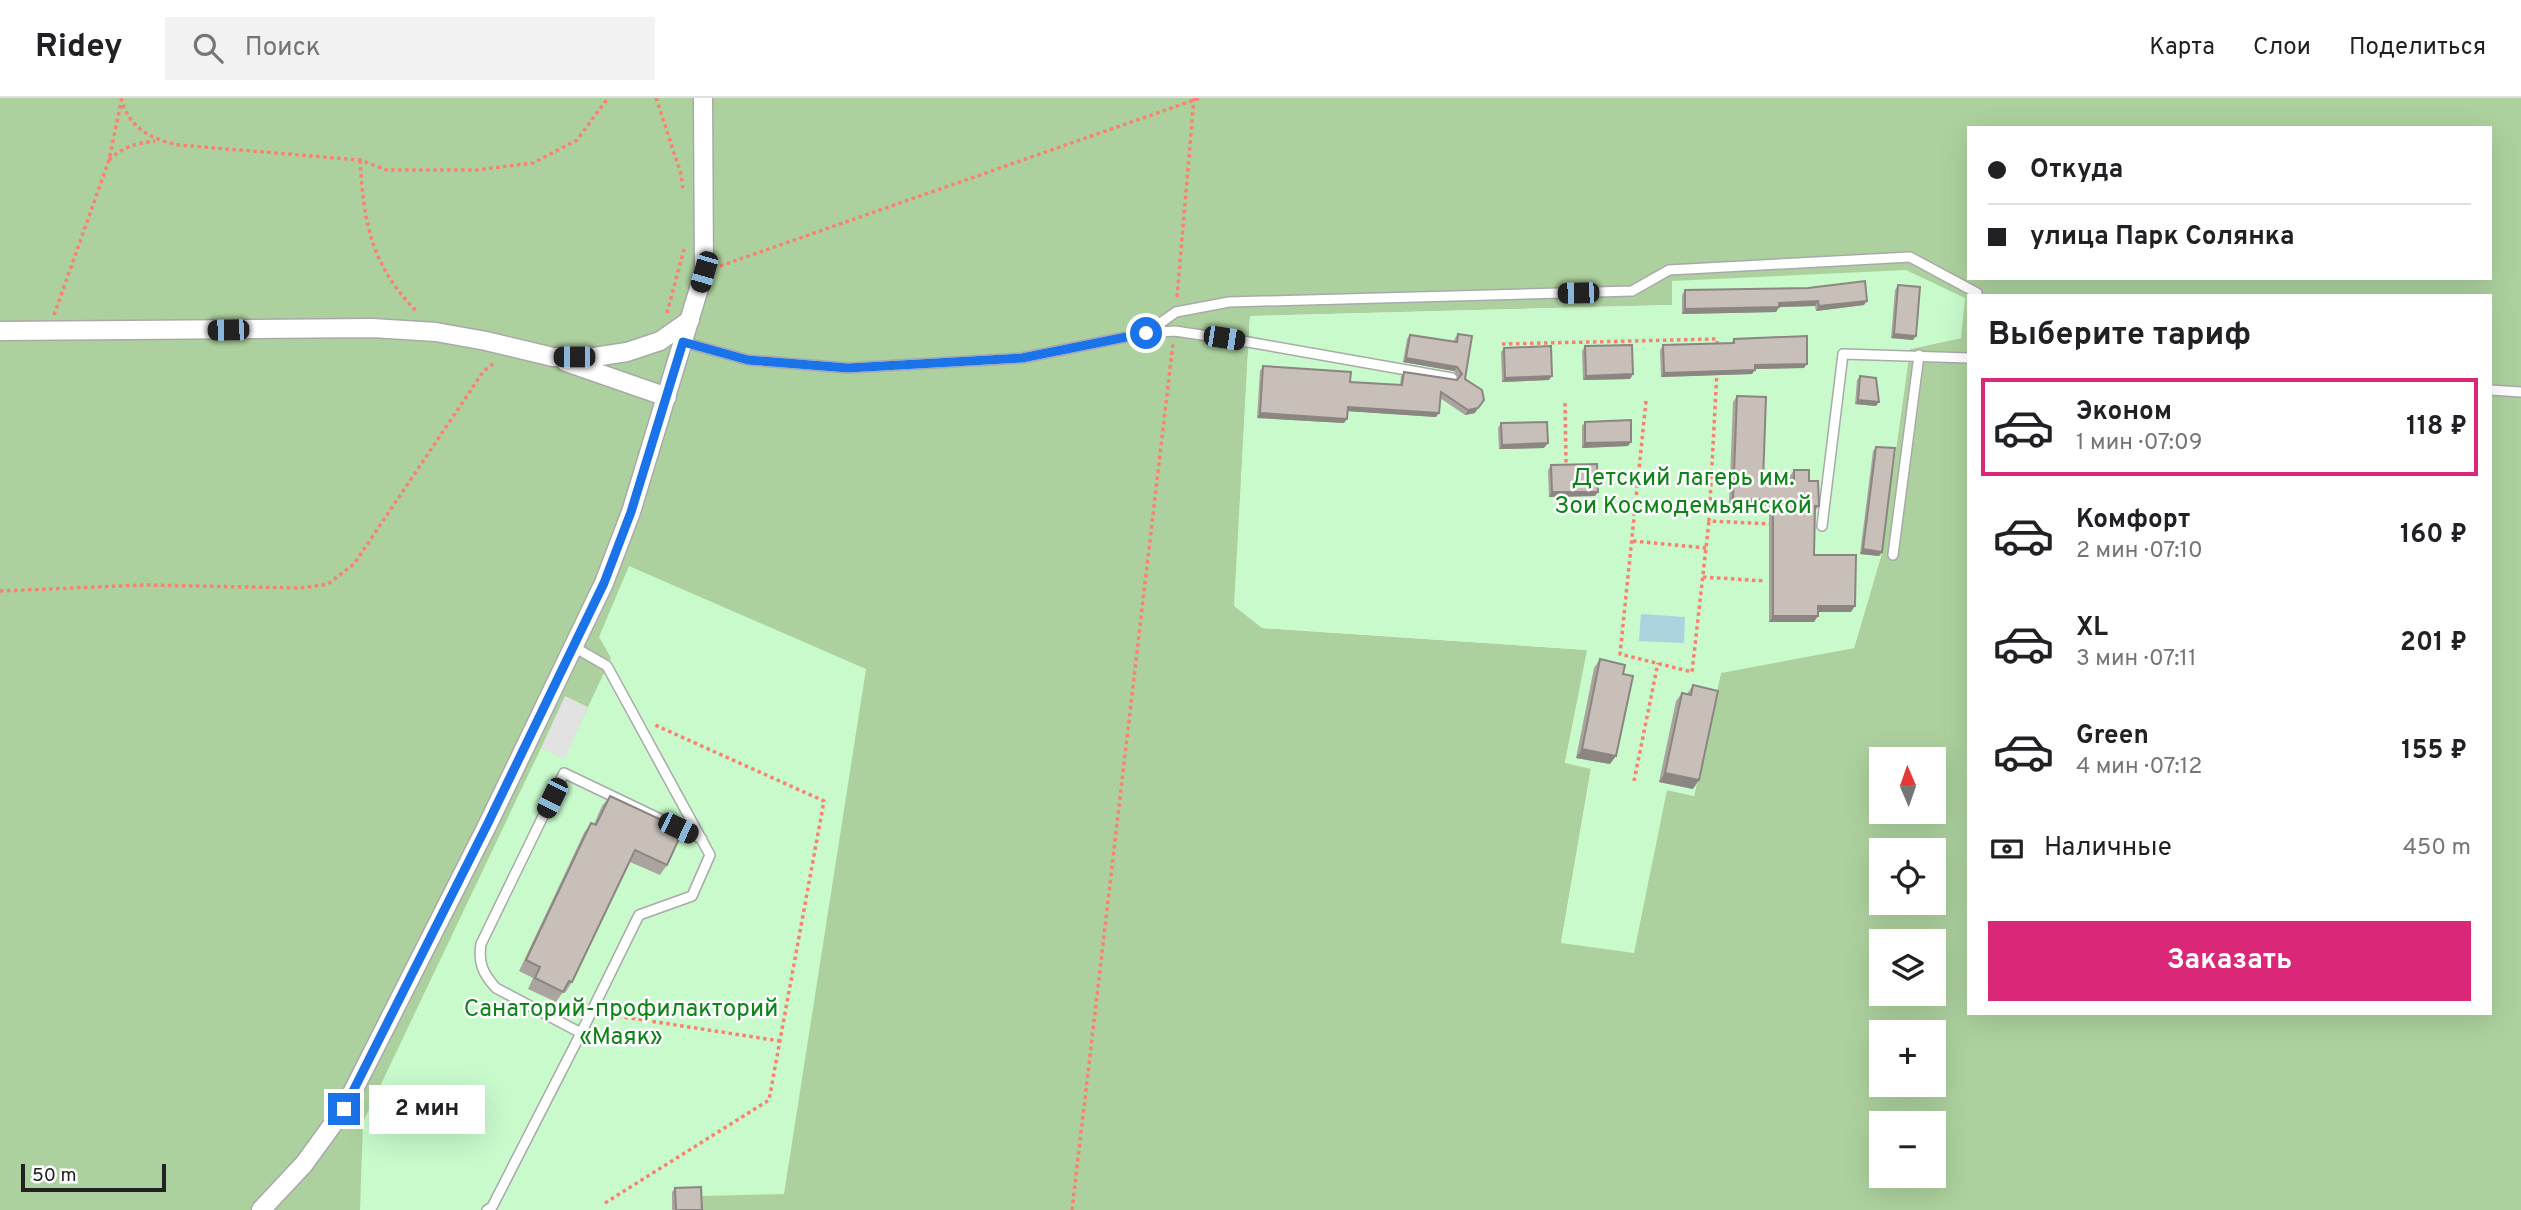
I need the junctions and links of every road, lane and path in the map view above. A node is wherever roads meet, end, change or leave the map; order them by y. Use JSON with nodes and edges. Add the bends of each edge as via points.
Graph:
{"nodes":[{"id":1,"x":608,"y":98,"type":"edge"},
{"id":2,"x":656,"y":98,"type":"edge"},
{"id":3,"x":703,"y":98,"type":"edge"},
{"id":4,"x":1200,"y":98,"type":"edge"},
{"id":5,"x":120,"y":99,"type":"edge"},
{"id":6,"x":1194,"y":100,"type":"edge"},
{"id":7,"x":157,"y":141,"type":"junction"},
{"id":8,"x":109,"y":160,"type":"junction"},
{"id":9,"x":360,"y":160,"type":"junction"},
{"id":10,"x":684,"y":196,"type":"dead end"},
{"id":11,"x":685,"y":245,"type":"dead end"},
{"id":12,"x":704,"y":272,"type":"junction"},
{"id":13,"x":1977,"y":294,"type":"edge"},
{"id":14,"x":1176,"y":312,"type":"junction"},
{"id":15,"x":690,"y":320,"type":"junction"},
{"id":16,"x":0,"y":331,"type":"edge"},
{"id":17,"x":1175,"y":331,"type":"junction"},
{"id":18,"x":52,"y":332,"type":"junction"},
{"id":19,"x":436,"y":332,"type":"junction"},
{"id":20,"x":1146,"y":333,"type":"junction"},
{"id":21,"x":660,"y":341,"type":"junction"},
{"id":22,"x":683,"y":342,"type":"junction"},
{"id":23,"x":1502,"y":345,"type":"dead end"},
{"id":24,"x":512,"y":346,"type":"junction"},
{"id":25,"x":1717,"y":352,"type":"edge"},
{"id":26,"x":1919,"y":355,"type":"junction"},
{"id":27,"x":553,"y":357,"type":"junction"},
{"id":28,"x":1967,"y":358,"type":"edge"},
{"id":29,"x":1717,"y":365,"type":"edge"},
{"id":30,"x":1452,"y":377,"type":"edge"},
{"id":31,"x":2492,"y":390,"type":"edge"},
{"id":32,"x":2521,"y":392,"type":"edge"},
{"id":33,"x":667,"y":397,"type":"junction"},
{"id":34,"x":1646,"y":401,"type":"dead end"},
{"id":35,"x":1565,"y":403,"type":"dead end"},
{"id":36,"x":1566,"y":463,"type":"edge"},
{"id":37,"x":1709,"y":521,"type":"junction"},
{"id":38,"x":1784,"y":524,"type":"edge"},
{"id":39,"x":1822,"y":526,"type":"dead end"},
{"id":40,"x":1633,"y":541,"type":"junction"},
{"id":41,"x":1706,"y":548,"type":"junction"},
{"id":42,"x":1893,"y":555,"type":"dead end"},
{"id":43,"x":1703,"y":577,"type":"junction"},
{"id":44,"x":1765,"y":581,"type":"dead end"},
{"id":45,"x":0,"y":591,"type":"edge"},
{"id":46,"x":574,"y":647,"type":"junction"},
{"id":47,"x":1658,"y":663,"type":"junction"},
{"id":48,"x":635,"y":716,"type":"junction"},
{"id":49,"x":1634,"y":781,"type":"dead end"},
{"id":50,"x":702,"y":839,"type":"junction"},
{"id":51,"x":592,"y":1012,"type":"junction"},
{"id":52,"x":581,"y":1033,"type":"junction"},
{"id":53,"x":780,"y":1041,"type":"junction"},
{"id":54,"x":605,"y":1203,"type":"dead end"},
{"id":55,"x":261,"y":1210,"type":"edge"},
{"id":56,"x":487,"y":1210,"type":"edge"},
{"id":57,"x":1072,"y":1210,"type":"edge"}],
"edges":[{"from":1,"to":9,"type":"path","via":[[577,140],[533,163],[477,170],[387,170]]},
{"from":2,"to":10,"type":"path"},
{"from":3,"to":12,"type":"street"},
{"from":4,"to":6,"type":"path"},
{"from":5,"to":7,"type":"path","via":[[137,128]]},
{"from":5,"to":8,"type":"path"},
{"from":6,"to":12,"type":"path"},
{"from":6,"to":14,"type":"path"},
{"from":7,"to":8,"type":"path","via":[[121,148]]},
{"from":7,"to":9,"type":"path"},
{"from":8,"to":18,"type":"path","via":[[55,307]]},
{"from":9,"to":19,"type":"path","via":[[366,228],[380,262],[405,300]]},
{"from":11,"to":21,"type":"path"},
{"from":12,"to":15,"type":"street"},
{"from":13,"to":14,"type":"lane","via":[[1910,257],[1669,270],[1632,291],[1229,302]]},
{"from":14,"to":20,"type":"lane"},
{"from":15,"to":21,"type":"street"},
{"from":15,"to":22,"type":"street"},
{"from":16,"to":18,"type":"street"},
{"from":17,"to":20,"type":"lane"},
{"from":17,"to":30,"type":"lane"},
{"from":17,"to":57,"type":"path"},
{"from":18,"to":19,"type":"street","via":[[372,328]]},
{"from":19,"to":24,"type":"street"},
{"from":20,"to":22,"type":"lane","via":[[1022,358],[848,368],[748,360]]},
{"from":21,"to":27,"type":"street","via":[[594,358]]},
{"from":22,"to":33,"type":"street"},
{"from":23,"to":25,"type":"path","via":[[1717,339]]},
{"from":24,"to":27,"type":"street"},
{"from":24,"to":45,"type":"path","via":[[483,372],[354,564],[328,584]]},
{"from":26,"to":28,"type":"lane"},
{"from":26,"to":39,"type":"lane","via":[[1843,354]]},
{"from":26,"to":42,"type":"lane"},
{"from":27,"to":33,"type":"street"},
{"from":29,"to":37,"type":"path"},
{"from":31,"to":32,"type":"lane"},
{"from":33,"to":46,"type":"street","via":[[631,512]]},
{"from":34,"to":40,"type":"path"},
{"from":35,"to":36,"type":"path"},
{"from":37,"to":38,"type":"path"},
{"from":37,"to":41,"type":"path"},
{"from":40,"to":41,"type":"path"},
{"from":40,"to":47,"type":"path","via":[[1620,654]]},
{"from":41,"to":43,"type":"path"},
{"from":43,"to":44,"type":"path"},
{"from":43,"to":47,"type":"path","via":[[1692,672]]},
{"from":46,"to":48,"type":"lane","via":[[607,666]]},
{"from":46,"to":55,"type":"street","via":[[344,1109],[304,1164]]},
{"from":47,"to":49,"type":"path"},
{"from":48,"to":50,"type":"lane"},
{"from":48,"to":53,"type":"path","via":[[824,801]]},
{"from":50,"to":51,"type":"lane","via":[[710,855],[692,895],[639,915]]},
{"from":50,"to":52,"type":"lane","via":[[564,773],[481,944],[480,956],[481,968],[496,988]]},
{"from":51,"to":52,"type":"lane"},
{"from":51,"to":53,"type":"path"},
{"from":52,"to":56,"type":"lane"},
{"from":53,"to":54,"type":"path","via":[[769,1100]]}]}
